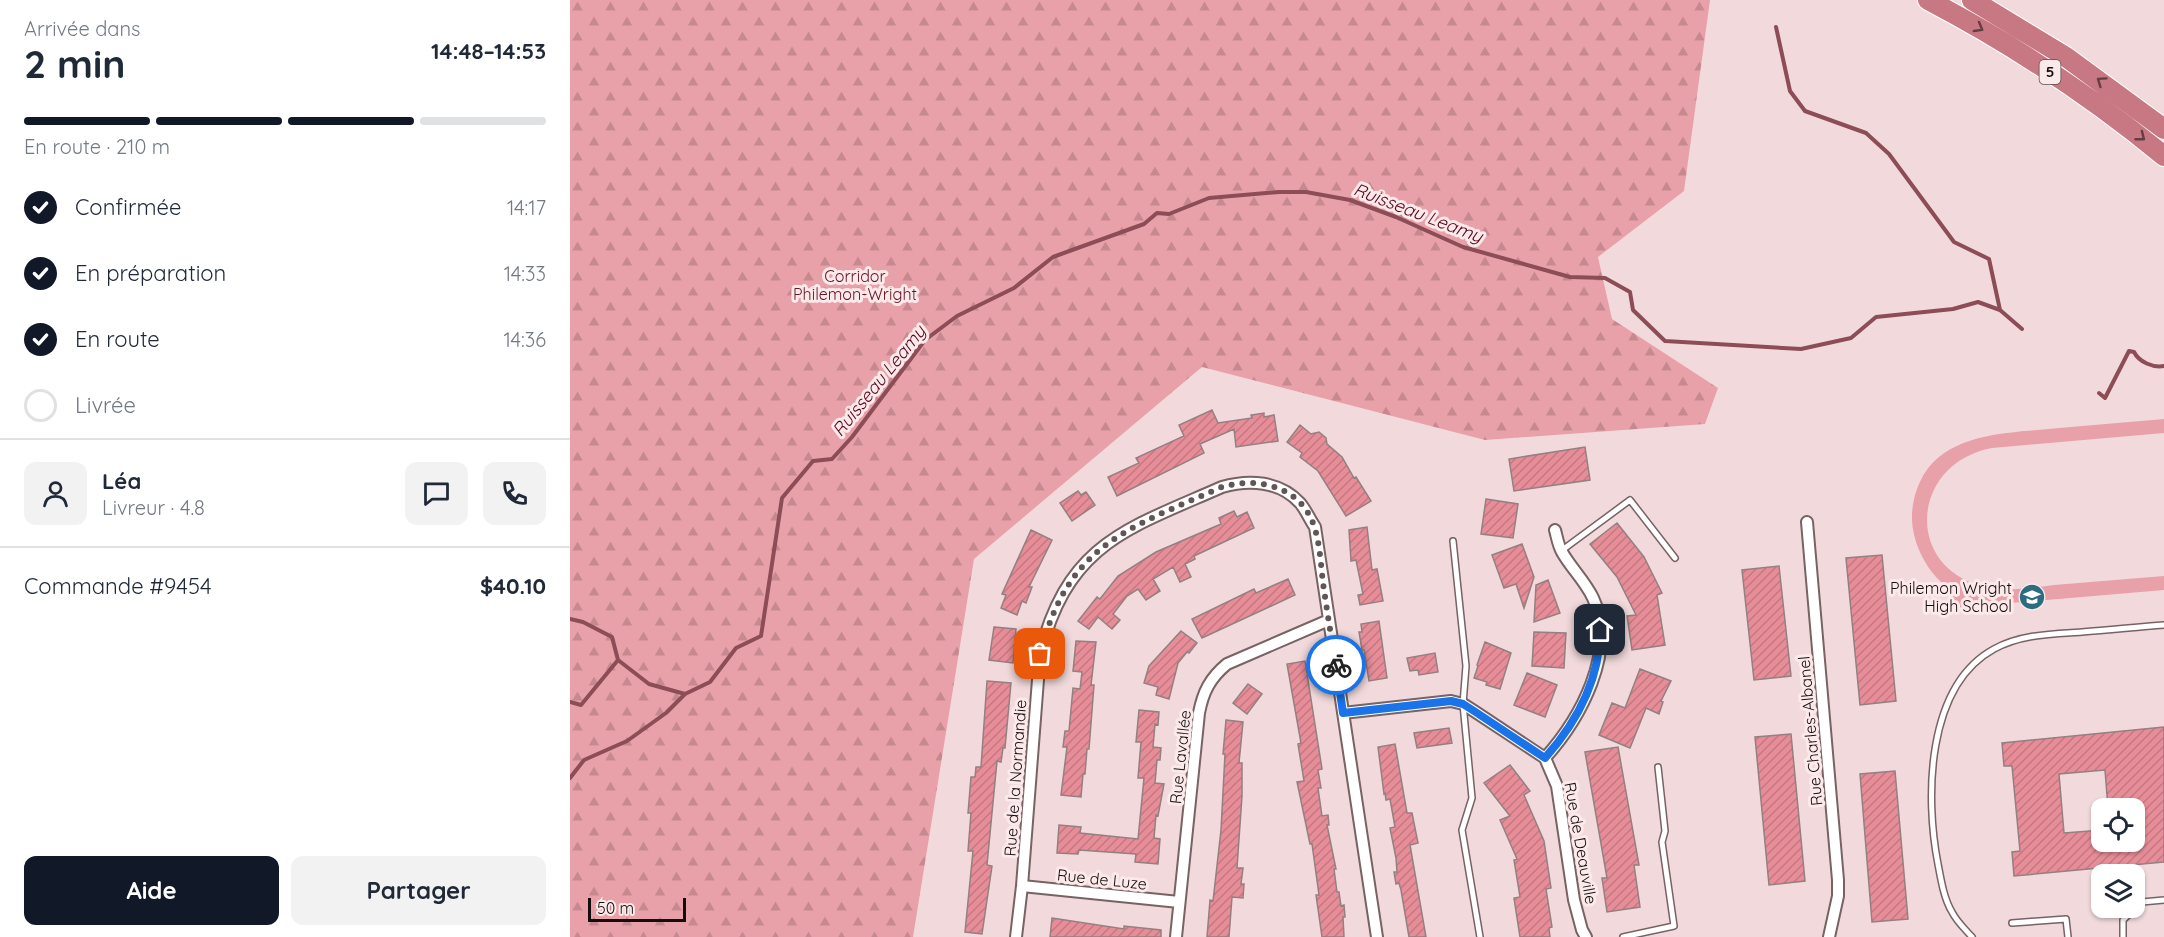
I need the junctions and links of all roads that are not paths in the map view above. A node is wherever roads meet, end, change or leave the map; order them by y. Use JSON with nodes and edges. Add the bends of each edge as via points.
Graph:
{"nodes":[{"id":1,"x":1928,"y":0,"type":"edge"},
{"id":2,"x":1971,"y":0,"type":"edge"},
{"id":3,"x":2164,"y":129,"type":"edge"},
{"id":4,"x":2164,"y":156,"type":"edge"},
{"id":5,"x":1808,"y":522,"type":"dead end"},
{"id":6,"x":1555,"y":530,"type":"dead end"},
{"id":7,"x":1453,"y":541,"type":"dead end"},
{"id":8,"x":1561,"y":551,"type":"junction"},
{"id":9,"x":1675,"y":558,"type":"dead end"},
{"id":10,"x":1329,"y":620,"type":"junction"},
{"id":11,"x":2164,"y":625,"type":"edge"},
{"id":12,"x":1463,"y":704,"type":"junction"},
{"id":13,"x":1343,"y":713,"type":"junction"},
{"id":14,"x":1545,"y":758,"type":"junction"},
{"id":15,"x":1658,"y":767,"type":"dead end"},
{"id":16,"x":1022,"y":886,"type":"junction"},
{"id":17,"x":2164,"y":900,"type":"edge"},
{"id":18,"x":1179,"y":902,"type":"junction"},
{"id":19,"x":2012,"y":923,"type":"dead end"},
{"id":20,"x":1016,"y":937,"type":"edge"},
{"id":21,"x":1176,"y":937,"type":"edge"},
{"id":22,"x":1377,"y":937,"type":"edge"},
{"id":23,"x":1480,"y":937,"type":"edge"},
{"id":24,"x":1586,"y":937,"type":"edge"},
{"id":25,"x":1623,"y":937,"type":"edge"},
{"id":26,"x":1829,"y":937,"type":"edge"},
{"id":27,"x":1972,"y":937,"type":"edge"},
{"id":28,"x":2068,"y":937,"type":"edge"},
{"id":29,"x":2123,"y":937,"type":"edge"}],
"edges":[{"from":1,"to":4,"type":"highway","number":"5","one_way":true,"via":[[2050,72]]},
{"from":3,"to":2,"type":"highway","number":"5","one_way":true,"via":[[2073,62]]},
{"from":5,"to":26,"type":"street","name":"Rue Charles-Albanel","via":[[1838,880]]},
{"from":6,"to":8,"type":"street"},
{"from":7,"to":12,"type":"lane","via":[[1466,666]]},
{"from":8,"to":9,"type":"lane","via":[[1630,500]]},
{"from":8,"to":14,"type":"street","via":[[1593,599],[1600,649],[1579,713]]},
{"from":10,"to":13,"type":"street","name":"Rue de la Normandie"},
{"from":10,"to":16,"type":"street","name":"Rue de la Normandie","via":[[1315,528],[1302,505],[1291,495],[1265,484],[1236,483],[1222,487],[1132,527],[1089,558],[1057,602],[1040,654]]},
{"from":10,"to":18,"type":"street","name":"Rue Lavallée","via":[[1227,664],[1208,684],[1199,713]]},
{"from":11,"to":27,"type":"lane","via":[[2039,635],[2011,641],[1984,655],[1958,685],[1946,710],[1934,758],[1932,822],[1951,912]]},
{"from":12,"to":13,"type":"street","via":[[1437,701]]},
{"from":12,"to":14,"type":"street"},
{"from":12,"to":23,"type":"lane","via":[[1472,798],[1462,830]]},
{"from":13,"to":22,"type":"street","name":"Rue de la Normandie"},
{"from":14,"to":24,"type":"street","name":"Rue de Deauville","via":[[1557,786],[1574,900]]},
{"from":15,"to":25,"type":"lane","via":[[1665,831],[1662,842],[1674,926]]},
{"from":16,"to":18,"type":"street","name":"Rue de Luze"},
{"from":16,"to":20,"type":"street","name":"Rue de la Normandie"},
{"from":17,"to":29,"type":"lane","via":[[2142,902],[2123,921]]},
{"from":18,"to":21,"type":"street","name":"Rue Lavallée"},
{"from":19,"to":28,"type":"lane","via":[[2066,919]]}]}
